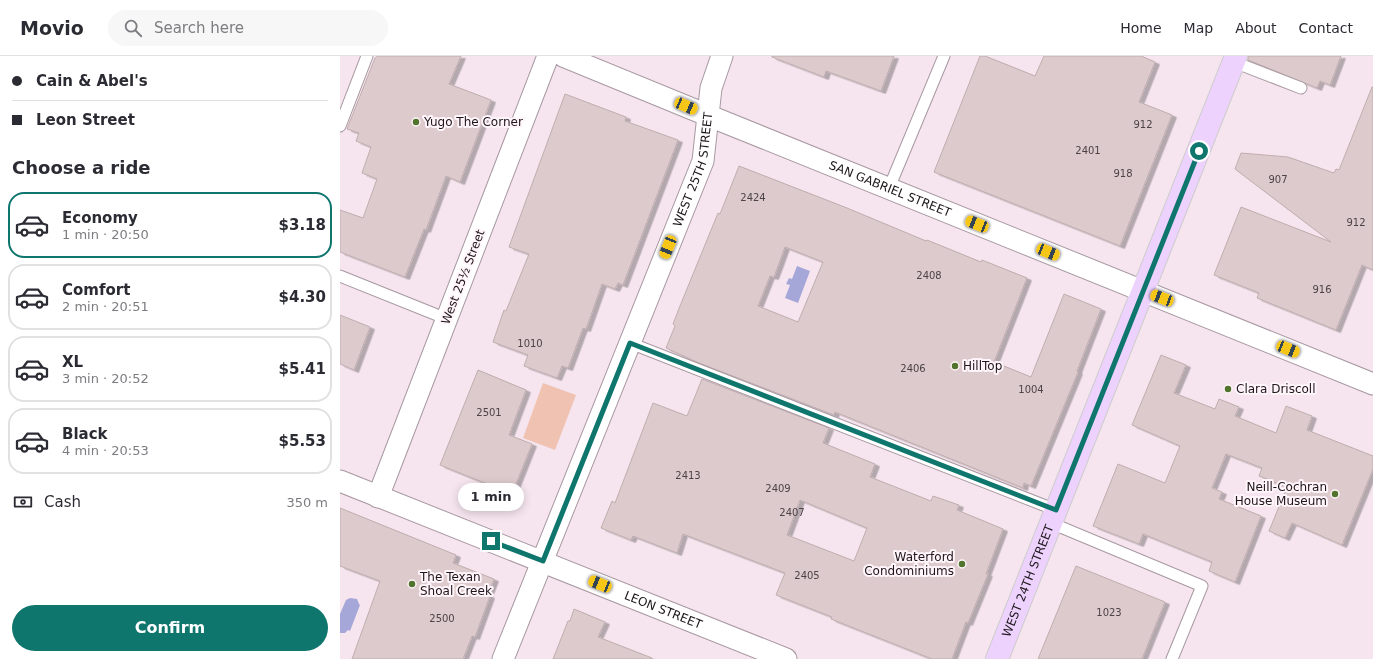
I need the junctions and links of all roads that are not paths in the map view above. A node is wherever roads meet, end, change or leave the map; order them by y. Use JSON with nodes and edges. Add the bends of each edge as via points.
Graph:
{"nodes":[{"id":1,"x":367,"y":56,"type":"edge"},
{"id":2,"x":548,"y":56,"type":"edge"},
{"id":3,"x":563,"y":56,"type":"edge"},
{"id":4,"x":722,"y":56,"type":"edge"},
{"id":5,"x":944,"y":56,"type":"edge"},
{"id":6,"x":1235,"y":59,"type":"edge"},
{"id":7,"x":1301,"y":88,"type":"dead end"},
{"id":8,"x":707,"y":116,"type":"junction"},
{"id":9,"x":340,"y":126,"type":"edge"},
{"id":10,"x":888,"y":188,"type":"junction"},
{"id":11,"x":340,"y":276,"type":"edge"},
{"id":12,"x":1144,"y":290,"type":"junction"},
{"id":13,"x":447,"y":319,"type":"junction"},
{"id":14,"x":630,"y":343,"type":"junction"},
{"id":15,"x":1373,"y":384,"type":"edge"},
{"id":16,"x":340,"y":481,"type":"edge"},
{"id":17,"x":378,"y":497,"type":"junction"},
{"id":18,"x":1054,"y":516,"type":"junction"},
{"id":19,"x":543,"y":561,"type":"junction"},
{"id":20,"x":503,"y":659,"type":"edge"},
{"id":21,"x":786,"y":659,"type":"edge"},
{"id":22,"x":997,"y":659,"type":"edge"},
{"id":23,"x":1172,"y":659,"type":"edge"}],
"edges":[{"from":1,"to":9,"type":"lane"},
{"from":2,"to":13,"type":"street","name":"West 25½ Street"},
{"from":3,"to":8,"type":"street","name":"SAN GABRIEL STREET"},
{"from":4,"to":8,"type":"street","name":"WEST 25TH STREET","via":[[711,88]]},
{"from":5,"to":10,"type":"lane"},
{"from":6,"to":7,"type":"lane"},
{"from":6,"to":12,"type":"main road","name":"WEST 24TH STREET"},
{"from":8,"to":10,"type":"street","name":"SAN GABRIEL STREET"},
{"from":8,"to":14,"type":"street","name":"WEST 25TH STREET","via":[[703,162]]},
{"from":10,"to":12,"type":"street","name":"SAN GABRIEL STREET"},
{"from":11,"to":13,"type":"lane"},
{"from":12,"to":15,"type":"street","name":"SAN GABRIEL STREET"},
{"from":12,"to":18,"type":"main road","name":"WEST 24TH STREET"},
{"from":13,"to":17,"type":"street","name":"West 25½ Street"},
{"from":14,"to":18,"type":"lane"},
{"from":14,"to":19,"type":"street","name":"WEST 25TH STREET"},
{"from":16,"to":17,"type":"street","name":"LEON STREET"},
{"from":17,"to":19,"type":"street","name":"LEON STREET"},
{"from":18,"to":22,"type":"main road","name":"WEST 24TH STREET"},
{"from":18,"to":23,"type":"lane","via":[[1202,586]]},
{"from":19,"to":20,"type":"street","name":"WEST 25TH STREET"},
{"from":19,"to":21,"type":"street","name":"LEON STREET"}]}
